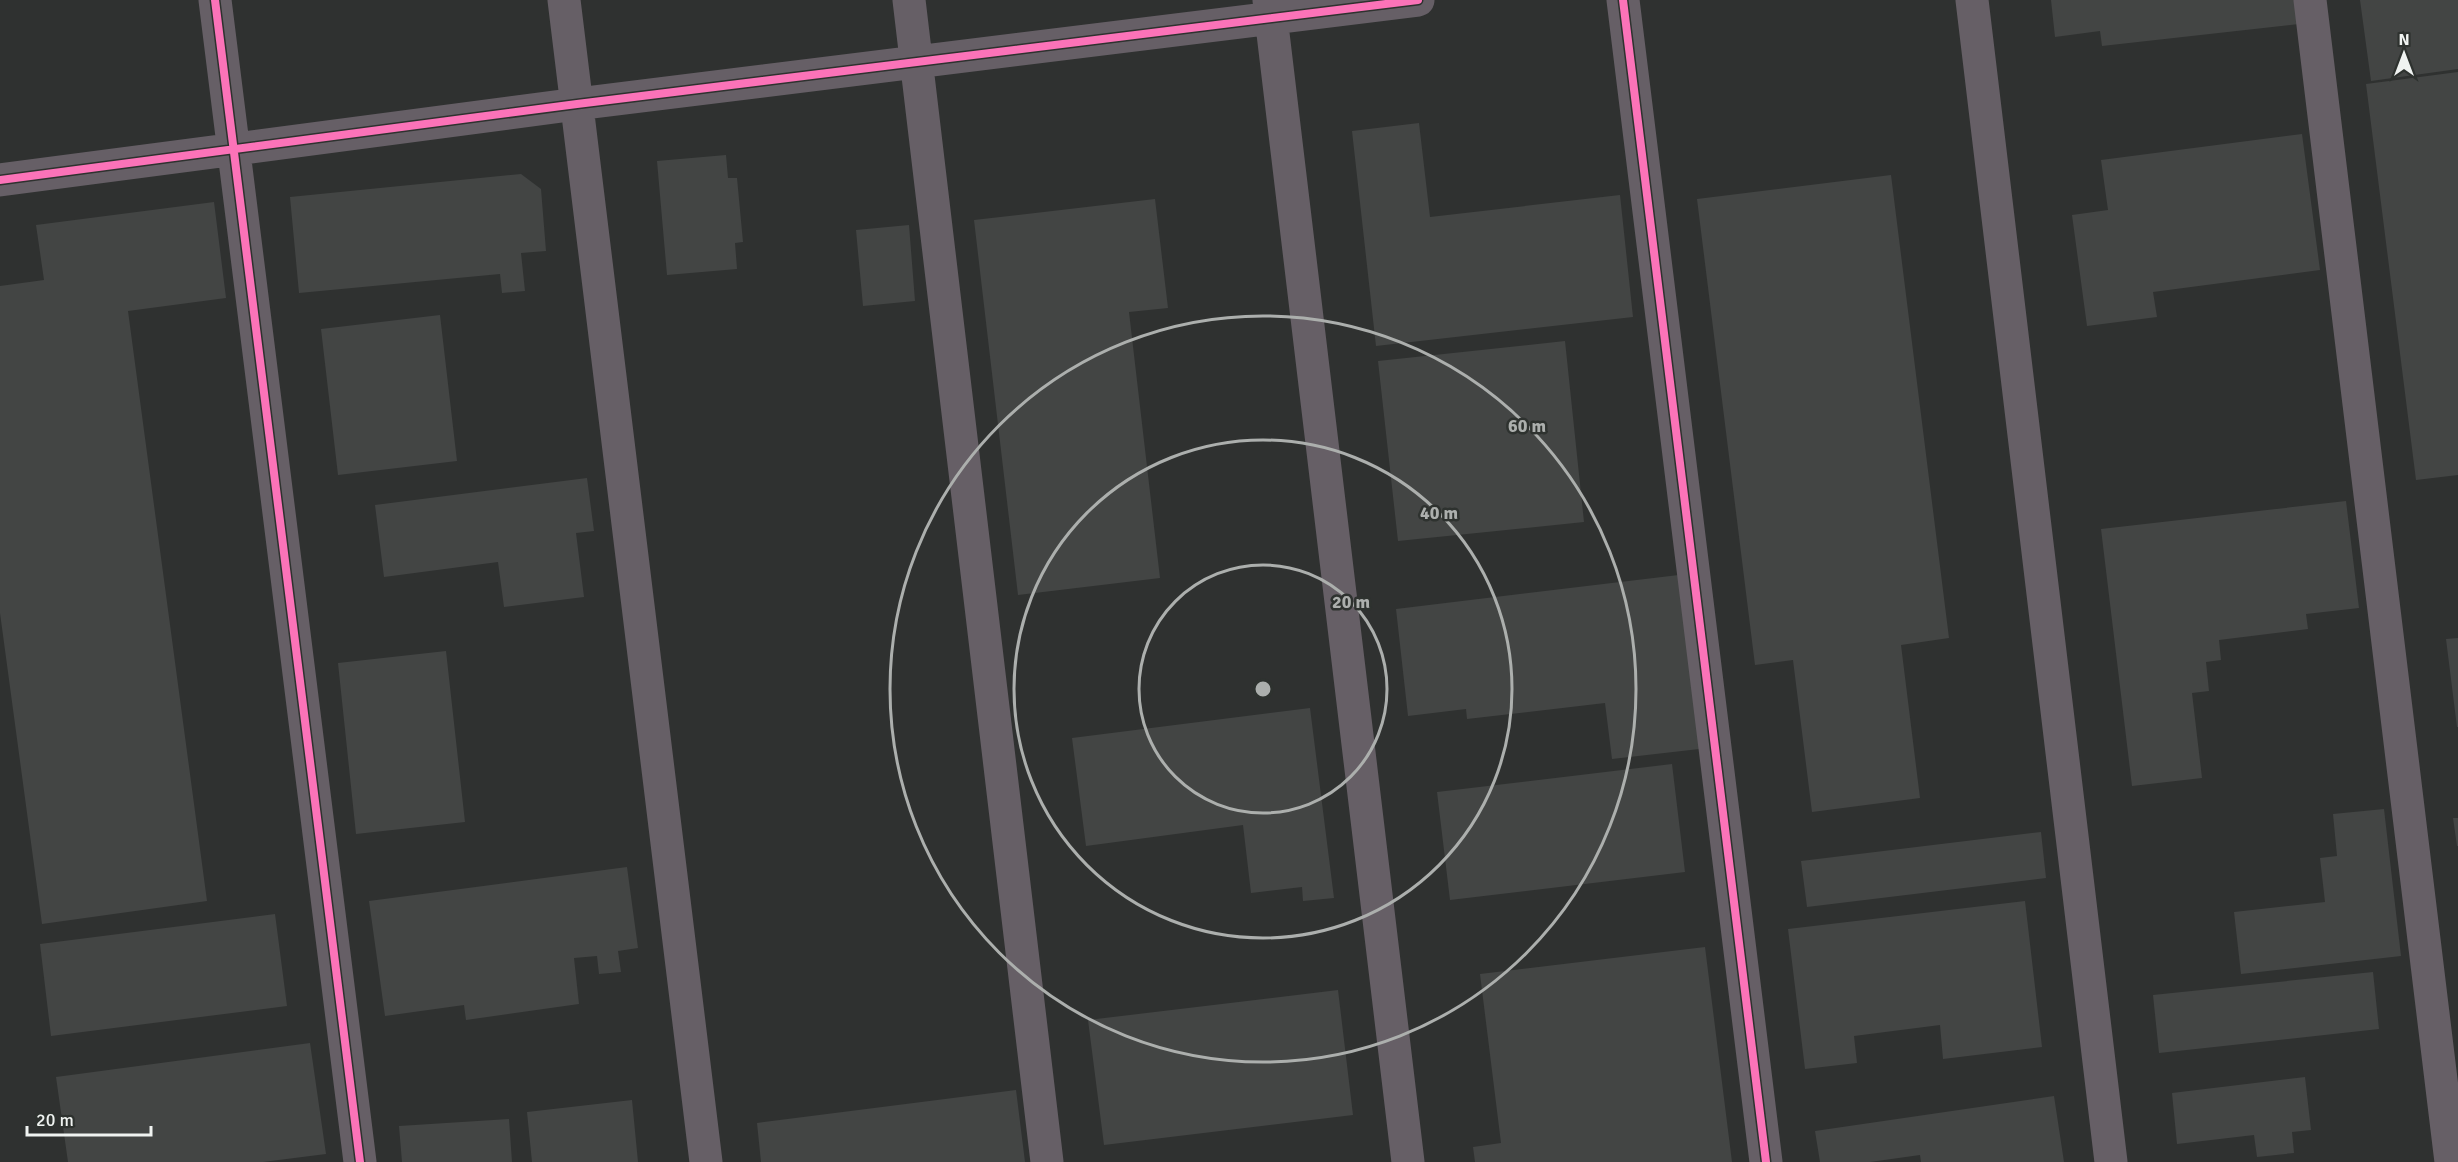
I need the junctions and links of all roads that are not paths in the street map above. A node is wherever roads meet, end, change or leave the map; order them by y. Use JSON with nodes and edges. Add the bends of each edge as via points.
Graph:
{"nodes":[{"id":1,"x":215,"y":0,"type":"edge"},
{"id":2,"x":564,"y":0,"type":"edge"},
{"id":3,"x":909,"y":0,"type":"edge"},
{"id":4,"x":1418,"y":0,"type":"edge"},
{"id":5,"x":1623,"y":0,"type":"edge"},
{"id":6,"x":1971,"y":0,"type":"edge"},
{"id":7,"x":2310,"y":0,"type":"edge"},
{"id":8,"x":1270,"y":8,"type":"edge"},
{"id":9,"x":918,"y":62,"type":"junction"},
{"id":10,"x":577,"y":104,"type":"junction"},
{"id":11,"x":233,"y":149,"type":"junction"},
{"id":12,"x":0,"y":180,"type":"edge"},
{"id":13,"x":360,"y":1162,"type":"edge"},
{"id":14,"x":705,"y":1162,"type":"edge"},
{"id":15,"x":1047,"y":1162,"type":"edge"},
{"id":16,"x":1407,"y":1162,"type":"edge"},
{"id":17,"x":1766,"y":1162,"type":"edge"},
{"id":18,"x":2111,"y":1162,"type":"edge"},
{"id":19,"x":2451,"y":1162,"type":"edge"}],
"edges":[{"from":1,"to":11,"type":"street"},
{"from":2,"to":10,"type":"street"},
{"from":3,"to":9,"type":"street"},
{"from":4,"to":8,"type":"street"},
{"from":5,"to":17,"type":"street"},
{"from":6,"to":18,"type":"street"},
{"from":7,"to":19,"type":"street"},
{"from":8,"to":9,"type":"street"},
{"from":8,"to":16,"type":"street"},
{"from":9,"to":10,"type":"street"},
{"from":9,"to":15,"type":"street"},
{"from":10,"to":11,"type":"street"},
{"from":10,"to":14,"type":"street"},
{"from":11,"to":12,"type":"street"},
{"from":11,"to":13,"type":"street"}]}
